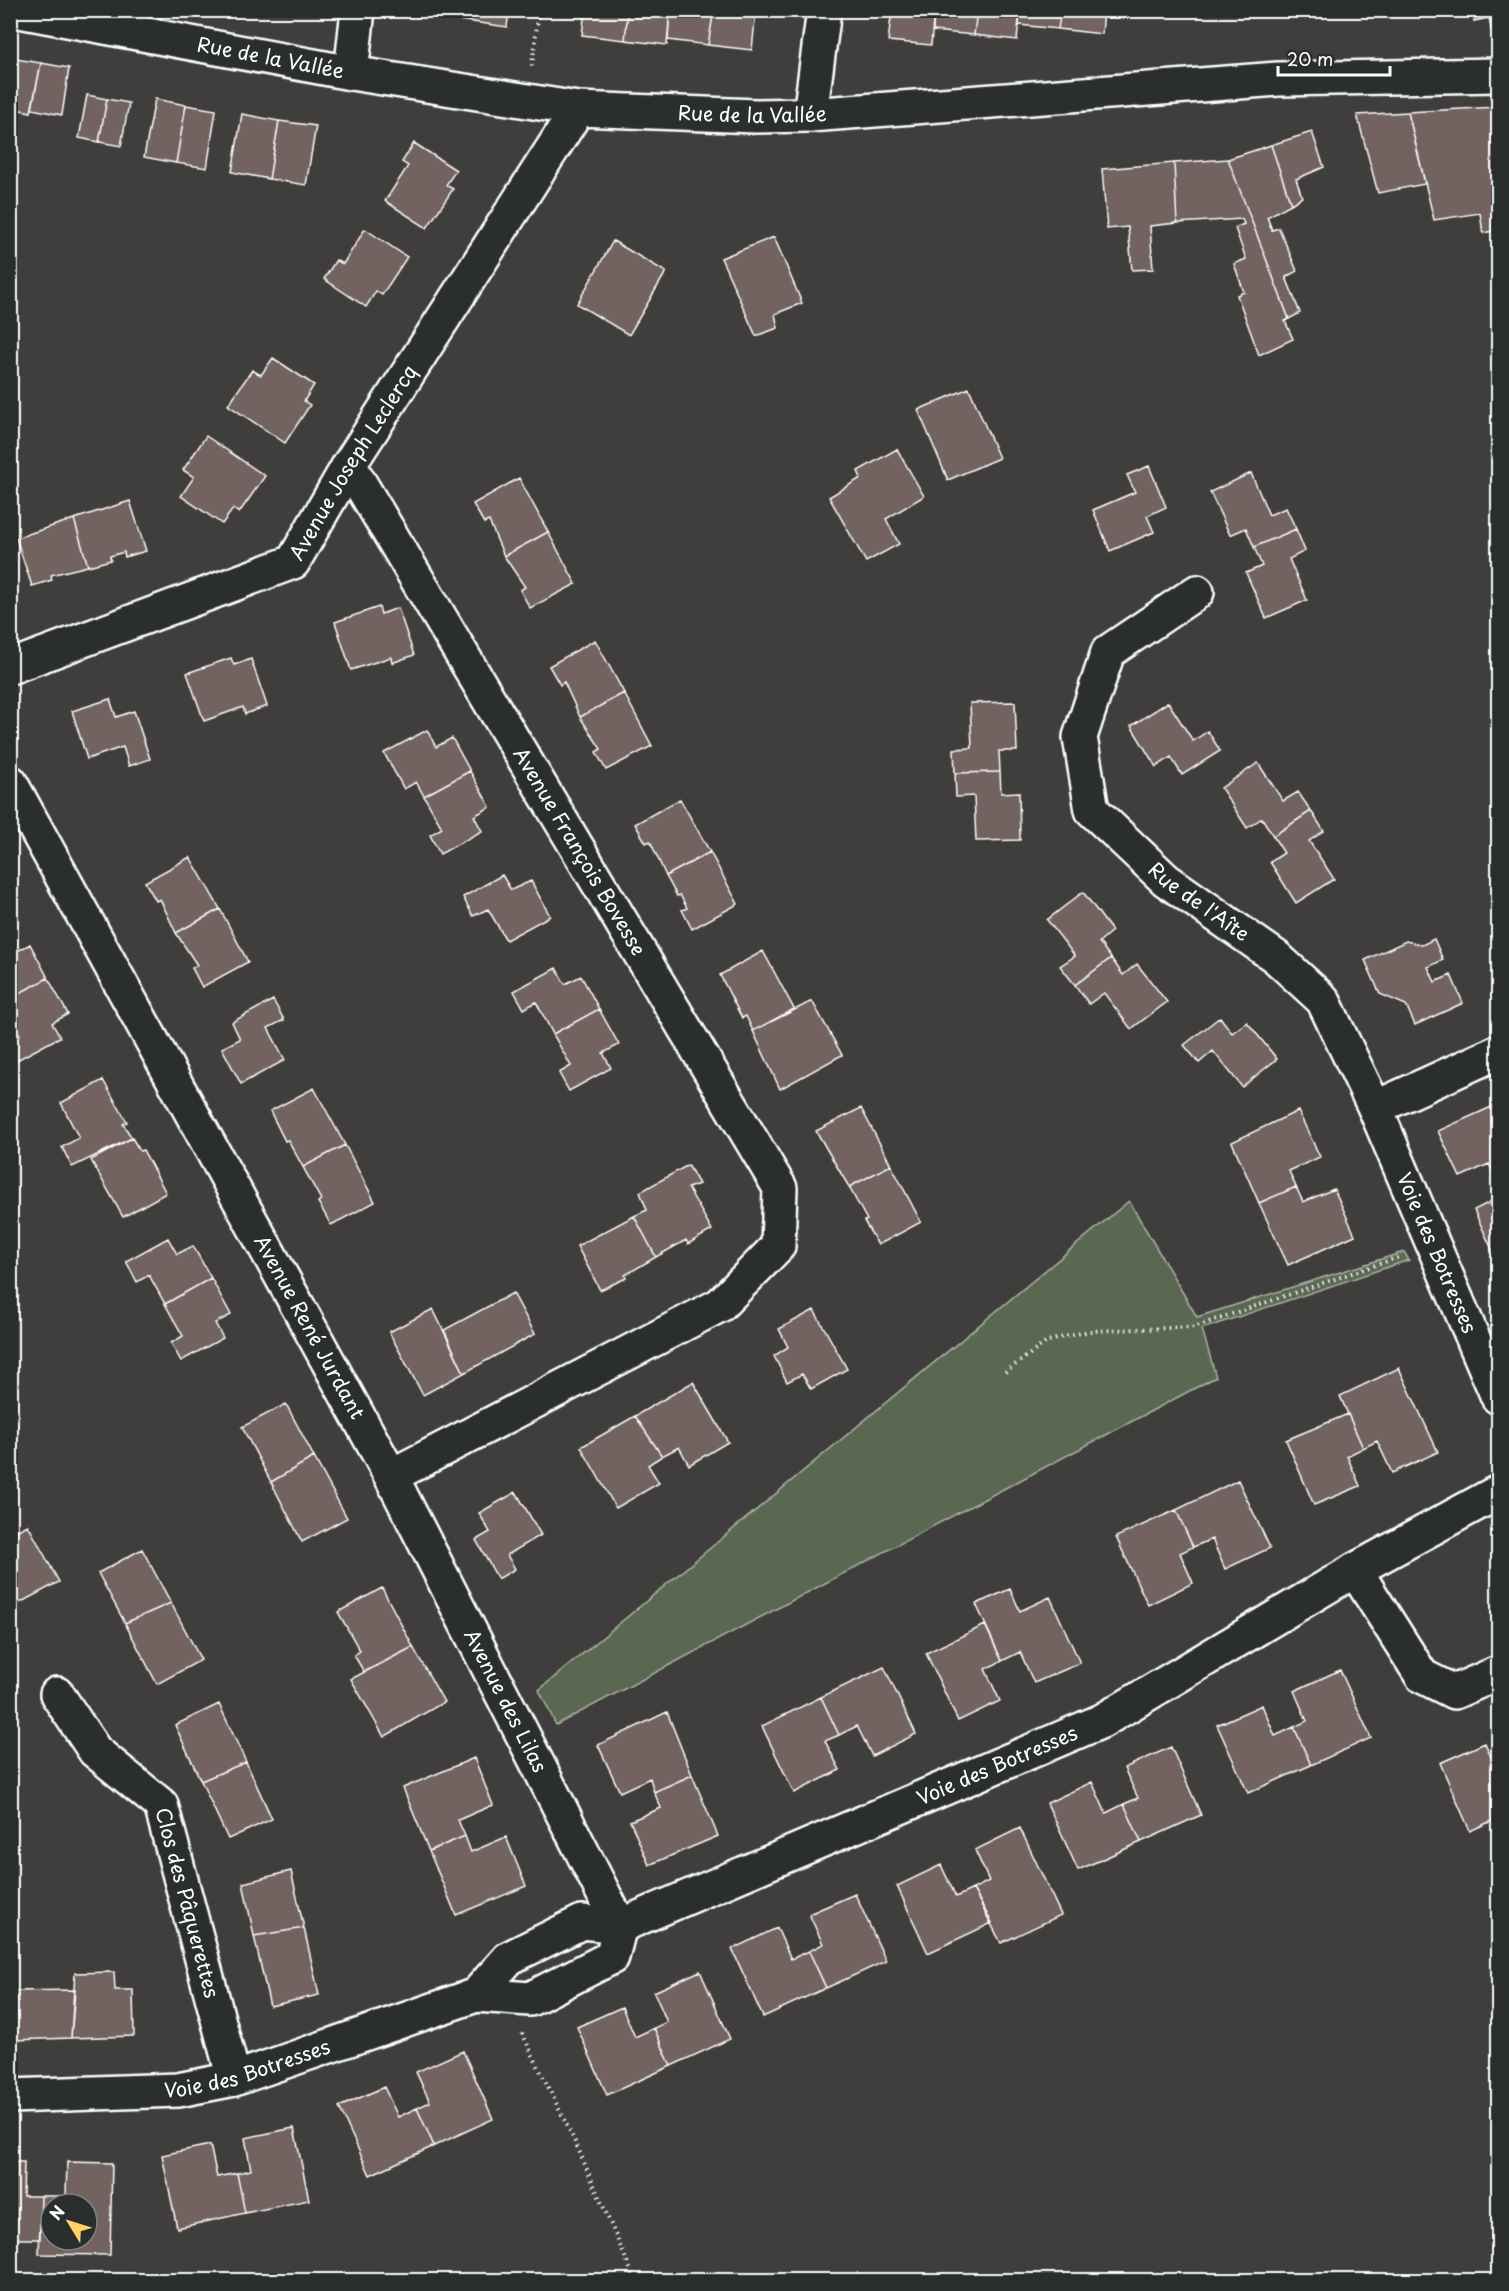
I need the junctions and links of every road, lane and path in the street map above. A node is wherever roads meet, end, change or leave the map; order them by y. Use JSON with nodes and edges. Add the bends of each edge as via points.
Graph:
{"nodes":[{"id":1,"x":14,"y":10,"type":"edge"},
{"id":2,"x":358,"y":10,"type":"edge"},
{"id":3,"x":539,"y":10,"type":"edge"},
{"id":4,"x":824,"y":10,"type":"edge"},
{"id":5,"x":351,"y":73,"type":"junction"},
{"id":6,"x":1498,"y":75,"type":"edge"},
{"id":7,"x":528,"y":102,"type":"junction"},
{"id":8,"x":578,"y":109,"type":"junction"},
{"id":9,"x":810,"y":115,"type":"junction"},
{"id":10,"x":349,"y":465,"type":"junction"},
{"id":11,"x":1197,"y":592,"type":"dead end"},
{"id":12,"x":10,"y":667,"type":"edge"},
{"id":13,"x":10,"y":782,"type":"edge"},
{"id":14,"x":1498,"y":1052,"type":"edge"},
{"id":15,"x":1375,"y":1108,"type":"junction"},
{"id":16,"x":1434,"y":1245,"type":"junction"},
{"id":17,"x":1005,"y":1372,"type":"dead end"},
{"id":18,"x":1498,"y":1397,"type":"edge"},
{"id":19,"x":391,"y":1476,"type":"junction"},
{"id":20,"x":1498,"y":1492,"type":"edge"},
{"id":21,"x":1355,"y":1570,"type":"junction"},
{"id":22,"x":1498,"y":1672,"type":"edge"},
{"id":23,"x":57,"y":1694,"type":"dead end"},
{"id":24,"x":620,"y":1926,"type":"junction"},
{"id":25,"x":476,"y":1995,"type":"junction"},
{"id":26,"x":514,"y":1998,"type":"junction"},
{"id":27,"x":234,"y":2079,"type":"junction"},
{"id":28,"x":10,"y":2096,"type":"edge"},
{"id":29,"x":635,"y":2280,"type":"edge"}],
"edges":[{"from":1,"to":5,"type":"street","name":"Rue de la Vallée"},
{"from":2,"to":5,"type":"street"},
{"from":3,"to":7,"type":"path"},
{"from":4,"to":9,"type":"street"},
{"from":5,"to":7,"type":"street","name":"Rue de la Vallée"},
{"from":6,"to":9,"type":"street","name":"Rue de la Vallée","via":[[1278,79]]},
{"from":7,"to":8,"type":"street","name":"Rue de la Vallée"},
{"from":8,"to":9,"type":"street","name":"Rue de la Vallée"},
{"from":8,"to":10,"type":"street","name":"Avenue Joseph Leclercq"},
{"from":10,"to":12,"type":"street","name":"Avenue Joseph Leclercq","via":[[293,562]]},
{"from":10,"to":19,"type":"street","name":"Avenue François Bovesse","via":[[780,1188],[778,1246],[720,1305]]},
{"from":11,"to":15,"type":"street","name":"Rue de l'Aîte","via":[[1108,652],[1080,737],[1092,810],[1166,880],[1276,957],[1323,1000]]},
{"from":13,"to":19,"type":"street","name":"Avenue René Jurdant"},
{"from":14,"to":15,"type":"street"},
{"from":15,"to":16,"type":"street","name":"Voie des Botresses"},
{"from":16,"to":17,"type":"path","via":[[1194,1327],[1089,1331],[1048,1341]]},
{"from":16,"to":18,"type":"street","name":"Voie des Botresses"},
{"from":19,"to":24,"type":"street","name":"Avenue des Lilas"},
{"from":20,"to":21,"type":"street","name":"Voie des Botresses"},
{"from":21,"to":22,"type":"street","via":[[1422,1676],[1454,1692]]},
{"from":21,"to":24,"type":"street","name":"Voie des Botresses","via":[[1102,1721]]},
{"from":23,"to":27,"type":"street","name":"Clos des Pâquerettes","via":[[95,1751],[160,1805]]},
{"from":24,"to":25,"type":"street","name":"Voie des Botresses","via":[[582,1922],[509,1958]]},
{"from":24,"to":26,"type":"street","name":"Voie des Botresses","via":[[612,1957],[530,2000]]},
{"from":25,"to":26,"type":"street","name":"Voie des Botresses"},
{"from":25,"to":27,"type":"street","name":"Voie des Botresses"},
{"from":26,"to":29,"type":"path","via":[[523,2036],[576,2144]]},
{"from":27,"to":28,"type":"street","name":"Voie des Botresses","via":[[178,2090]]}]}
